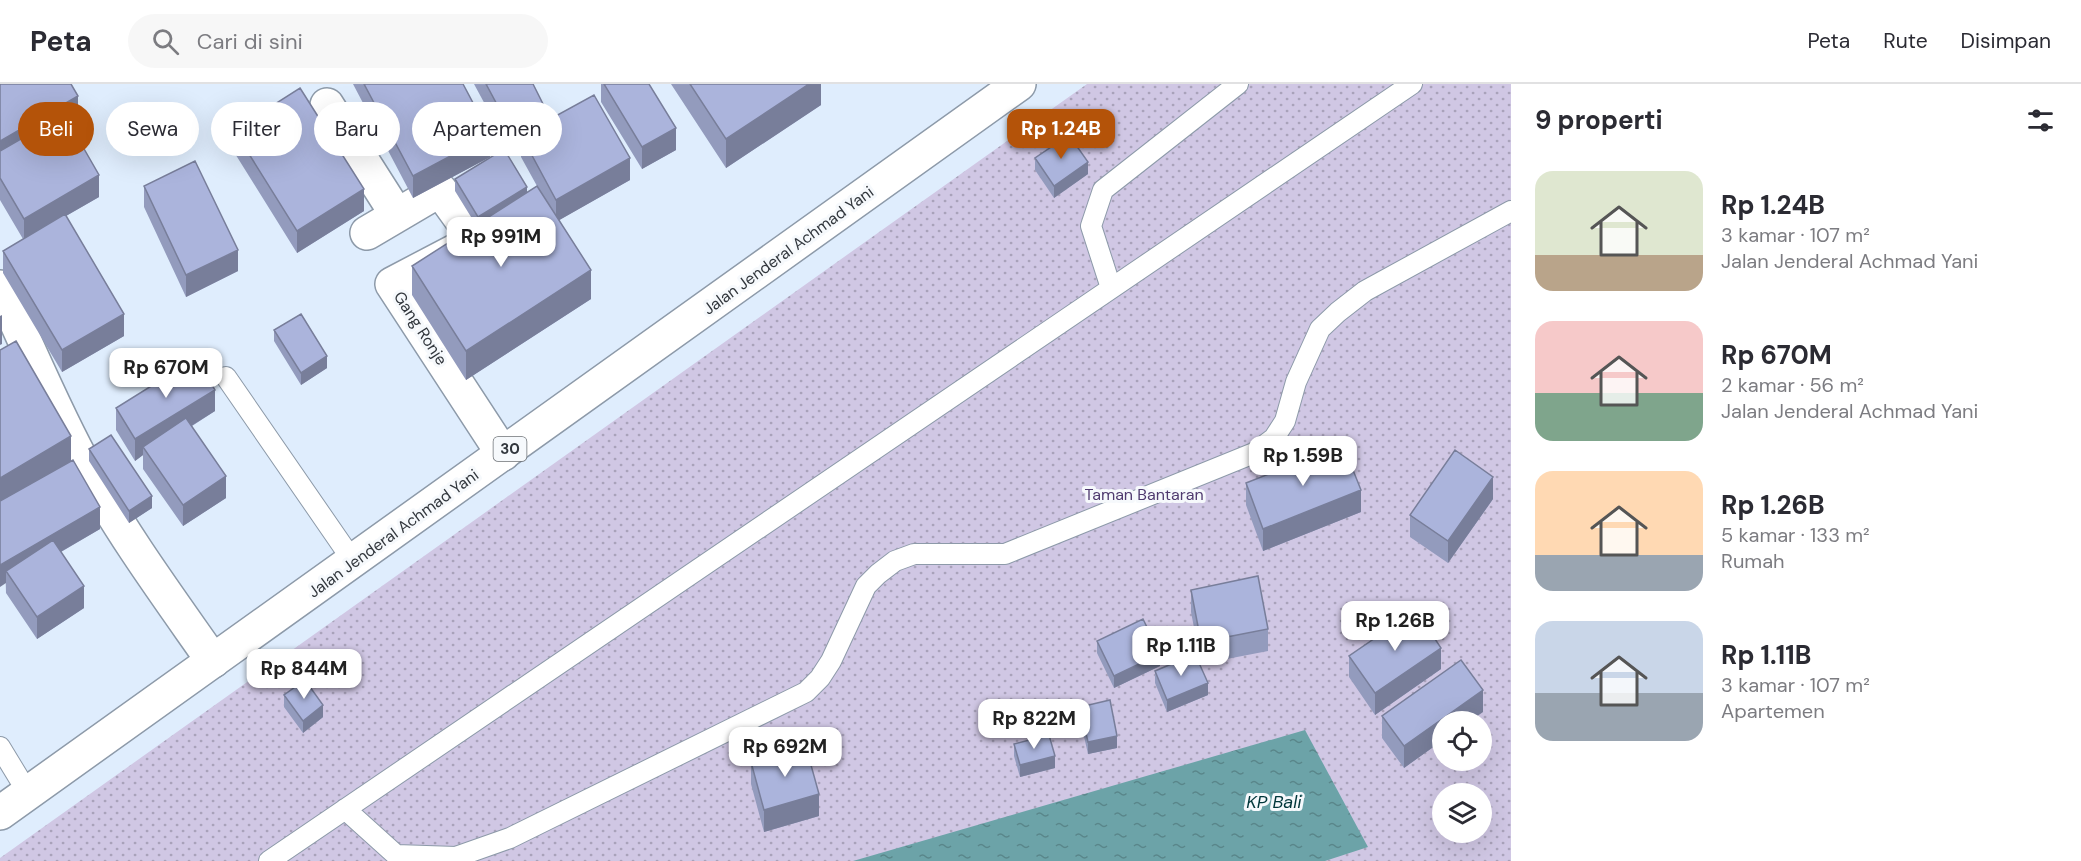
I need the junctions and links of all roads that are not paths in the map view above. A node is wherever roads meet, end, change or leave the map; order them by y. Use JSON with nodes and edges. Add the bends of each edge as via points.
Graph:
{"nodes":[{"id":1,"x":1019,"y":84,"type":"edge"},
{"id":2,"x":1239,"y":84,"type":"edge"},
{"id":3,"x":1412,"y":84,"type":"edge"},
{"id":4,"x":359,"y":156,"type":"edge"},
{"id":5,"x":1511,"y":211,"type":"edge"},
{"id":6,"x":397,"y":215,"type":"junction"},
{"id":7,"x":367,"y":233,"type":"dead end"},
{"id":8,"x":0,"y":287,"type":"edge"},
{"id":9,"x":1112,"y":288,"type":"junction"},
{"id":10,"x":226,"y":377,"type":"dead end"},
{"id":11,"x":503,"y":454,"type":"junction"},
{"id":12,"x":352,"y":561,"type":"junction"},
{"id":13,"x":213,"y":661,"type":"junction"},
{"id":14,"x":0,"y":747,"type":"edge"},
{"id":15,"x":28,"y":793,"type":"junction"},
{"id":16,"x":345,"y":809,"type":"junction"},
{"id":17,"x":0,"y":813,"type":"edge"},
{"id":18,"x":269,"y":861,"type":"edge"}],
"edges":[{"from":1,"to":11,"type":"main road","name":"Jalan Jenderal Achmad Yani","number":"30"},
{"from":2,"to":9,"type":"lane","via":[[1103,190],[1091,226]]},
{"from":3,"to":9,"type":"lane"},
{"from":4,"to":6,"type":"main road"},
{"from":5,"to":16,"type":"lane","via":[[1365,291],[1338,312],[1320,329],[1296,382],[1285,421],[1274,438],[1254,453],[1005,554],[914,554],[895,561],[866,586],[831,661],[806,692],[510,838],[456,857],[396,855]]},
{"from":6,"to":7,"type":"main road","name":"Gang Ronje"},
{"from":6,"to":11,"type":"main road","name":"Gang Ronje","via":[[440,190],[476,240],[392,284]]},
{"from":8,"to":13,"type":"main road","via":[[87,471],[138,555]]},
{"from":9,"to":16,"type":"lane"},
{"from":10,"to":12,"type":"lane"},
{"from":11,"to":12,"type":"main road","name":"Jalan Jenderal Achmad Yani","number":"30"},
{"from":12,"to":13,"type":"main road","name":"Jalan Jenderal Achmad Yani","number":"30"},
{"from":13,"to":15,"type":"main road","name":"Jalan Jenderal Achmad Yani","number":"30"},
{"from":14,"to":15,"type":"lane"},
{"from":15,"to":17,"type":"main road","name":"Jalan Jenderal Achmad Yani","number":"30"},
{"from":16,"to":18,"type":"lane"}]}
